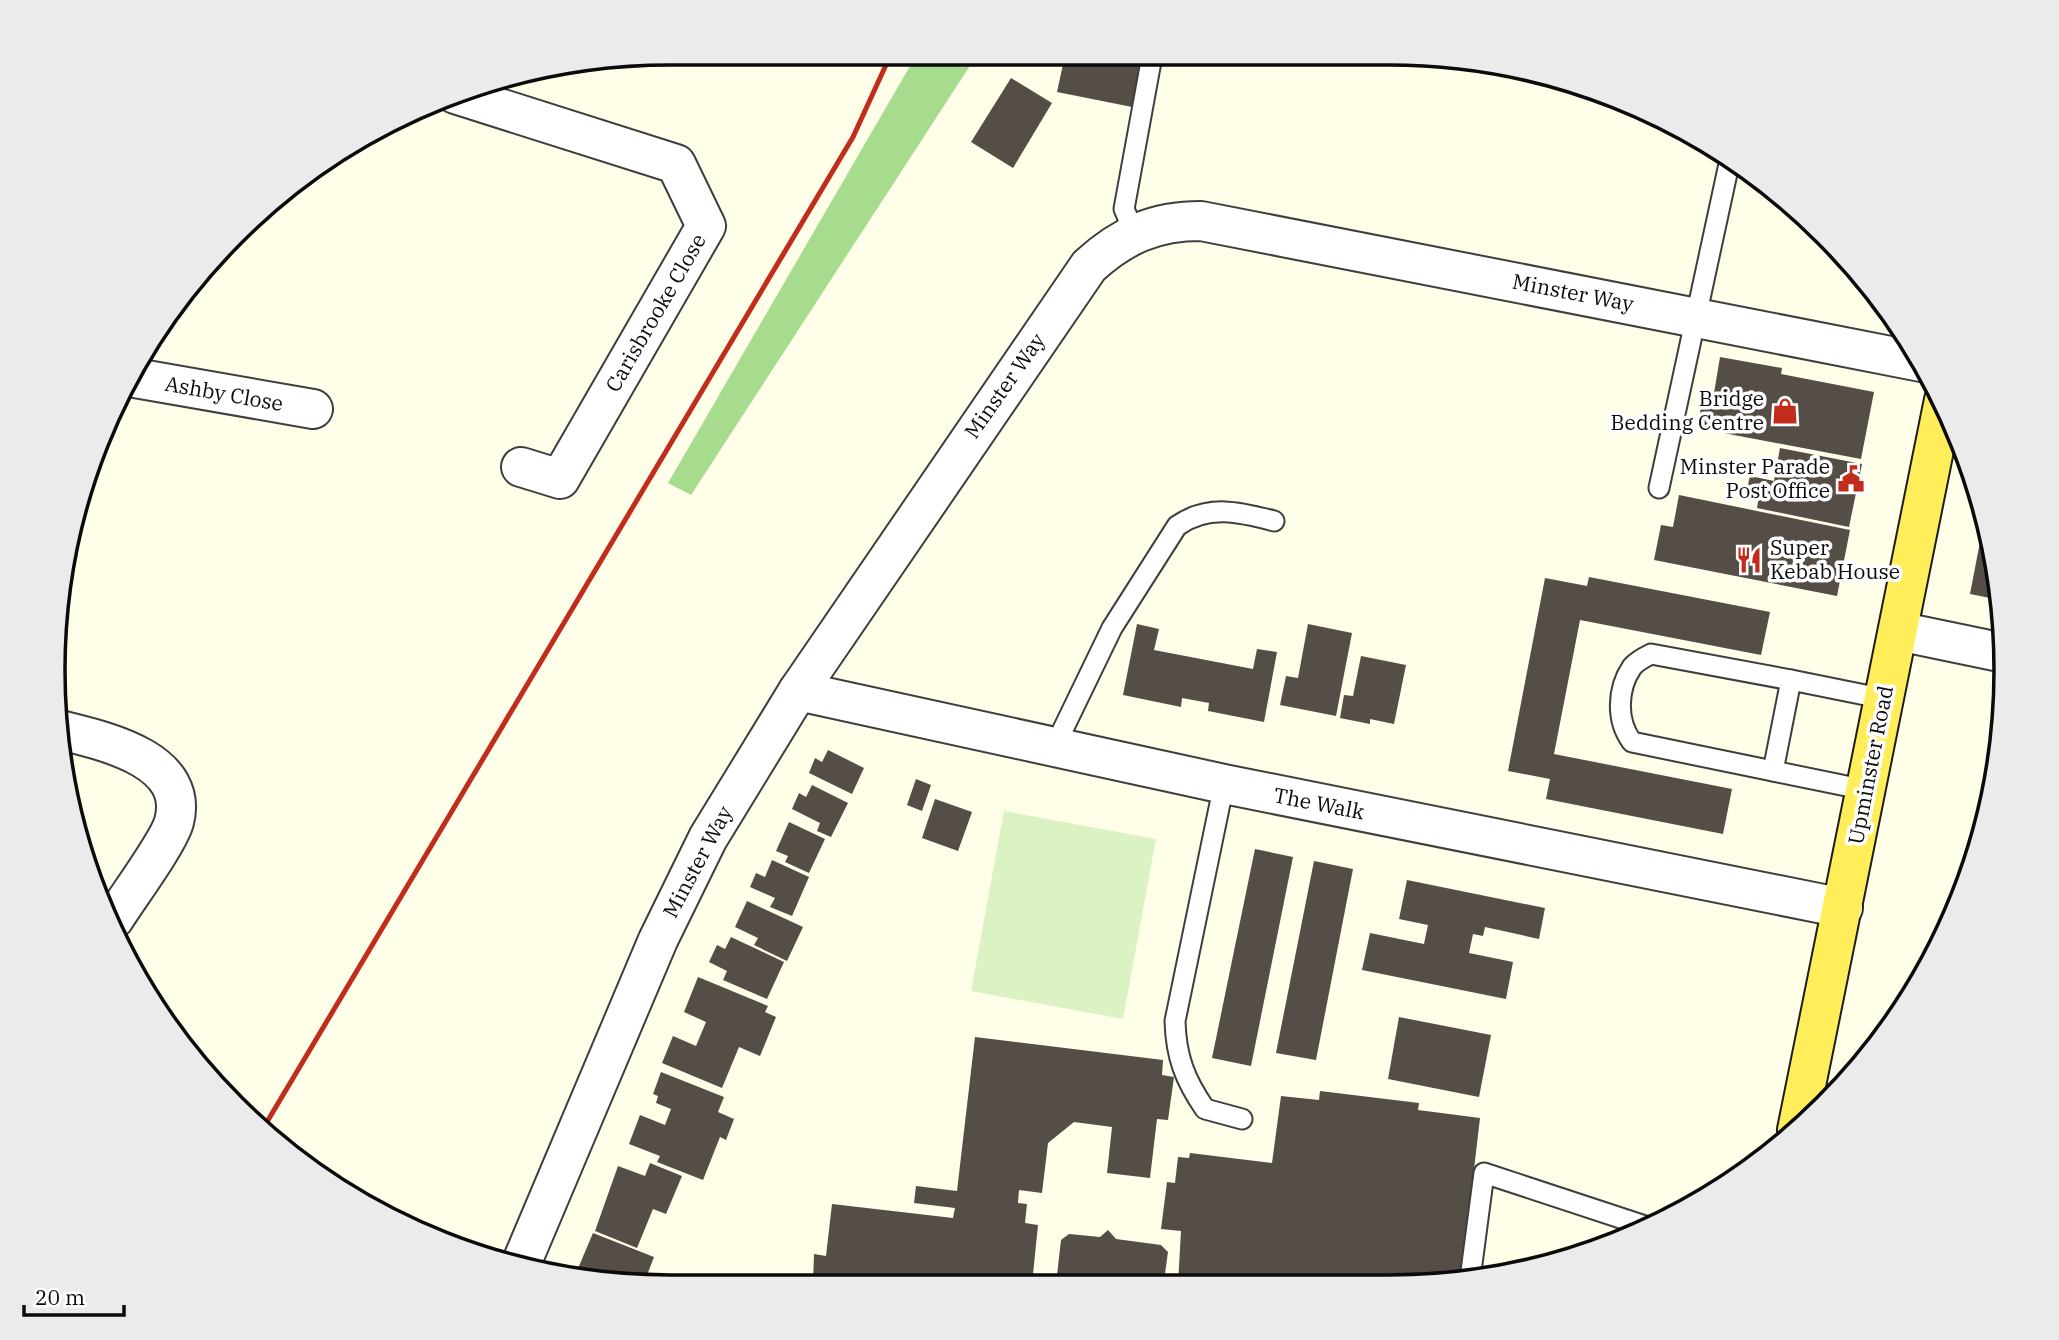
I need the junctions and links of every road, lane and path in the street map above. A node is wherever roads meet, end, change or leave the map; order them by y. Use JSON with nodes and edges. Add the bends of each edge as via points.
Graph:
{"nodes":[{"id":1,"x":1150,"y":65,"type":"edge"},
{"id":2,"x":470,"y":99,"type":"edge"},
{"id":3,"x":1728,"y":169,"type":"edge"},
{"id":4,"x":1134,"y":232,"type":"junction"},
{"id":5,"x":1697,"y":316,"type":"junction"},
{"id":6,"x":1908,"y":359,"type":"edge"},
{"id":7,"x":140,"y":379,"type":"edge"},
{"id":8,"x":313,"y":409,"type":"dead end"},
{"id":9,"x":1940,"y":420,"type":"edge"},
{"id":10,"x":521,"y":467,"type":"dead end"},
{"id":11,"x":1659,"y":488,"type":"dead end"},
{"id":12,"x":1274,"y":521,"type":"dead end"},
{"id":13,"x":1898,"y":631,"type":"junction"},
{"id":14,"x":1994,"y":651,"type":"edge"},
{"id":15,"x":1791,"y":680,"type":"junction"},
{"id":16,"x":798,"y":691,"type":"junction"},
{"id":17,"x":1885,"y":699,"type":"junction"},
{"id":18,"x":68,"y":732,"type":"edge"},
{"id":19,"x":1054,"y":748,"type":"junction"},
{"id":20,"x":1773,"y":771,"type":"junction"},
{"id":21,"x":1224,"y":784,"type":"junction"},
{"id":22,"x":1866,"y":789,"type":"junction"},
{"id":23,"x":1843,"y":908,"type":"junction"},
{"id":24,"x":117,"y":915,"type":"edge"},
{"id":25,"x":1800,"y":1113,"type":"edge"},
{"id":26,"x":1242,"y":1119,"type":"dead end"},
{"id":27,"x":1635,"y":1223,"type":"edge"},
{"id":28,"x":524,"y":1257,"type":"edge"},
{"id":29,"x":1471,"y":1269,"type":"edge"}],
"edges":[{"from":1,"to":4,"type":"lane","via":[[1124,209]]},
{"from":2,"to":10,"type":"street","name":"Carisbrooke Close","via":[[676,164],[706,226],[560,480]]},
{"from":3,"to":5,"type":"lane"},
{"from":4,"to":5,"type":"street","name":"Minster Way","via":[[1201,221]]},
{"from":4,"to":16,"type":"street","name":"Minster Way","via":[[1089,266]]},
{"from":5,"to":6,"type":"street","name":"Minster Way"},
{"from":5,"to":11,"type":"lane"},
{"from":7,"to":8,"type":"street","name":"Ashby Close"},
{"from":9,"to":13,"type":"main road","name":"Upminster Road"},
{"from":12,"to":19,"type":"lane","via":[[1235,511],[1207,512],[1192,515],[1177,526],[1112,628]]},
{"from":13,"to":14,"type":"street"},
{"from":13,"to":17,"type":"main road","name":"Upminster Road"},
{"from":15,"to":17,"type":"lane"},
{"from":15,"to":20,"type":"lane"},
{"from":15,"to":20,"type":"lane","via":[[1651,654],[1633,665],[1623,692],[1620,718],[1632,741]]},
{"from":16,"to":19,"type":"street","name":"The Walk"},
{"from":16,"to":28,"type":"street","name":"Minster Way","via":[[708,838],[658,940]]},
{"from":17,"to":22,"type":"main road","name":"Upminster Road"},
{"from":18,"to":24,"type":"street","via":[[111,742],[166,774],[177,799],[173,825]]},
{"from":19,"to":21,"type":"street","name":"The Walk"},
{"from":20,"to":22,"type":"lane"},
{"from":21,"to":23,"type":"street","name":"The Walk"},
{"from":21,"to":26,"type":"lane","via":[[1175,1021],[1176,1053],[1205,1109]]},
{"from":22,"to":23,"type":"main road","name":"Upminster Road"},
{"from":23,"to":25,"type":"main road","name":"Upminster Road"},
{"from":27,"to":29,"type":"lane","via":[[1484,1173]]}]}
